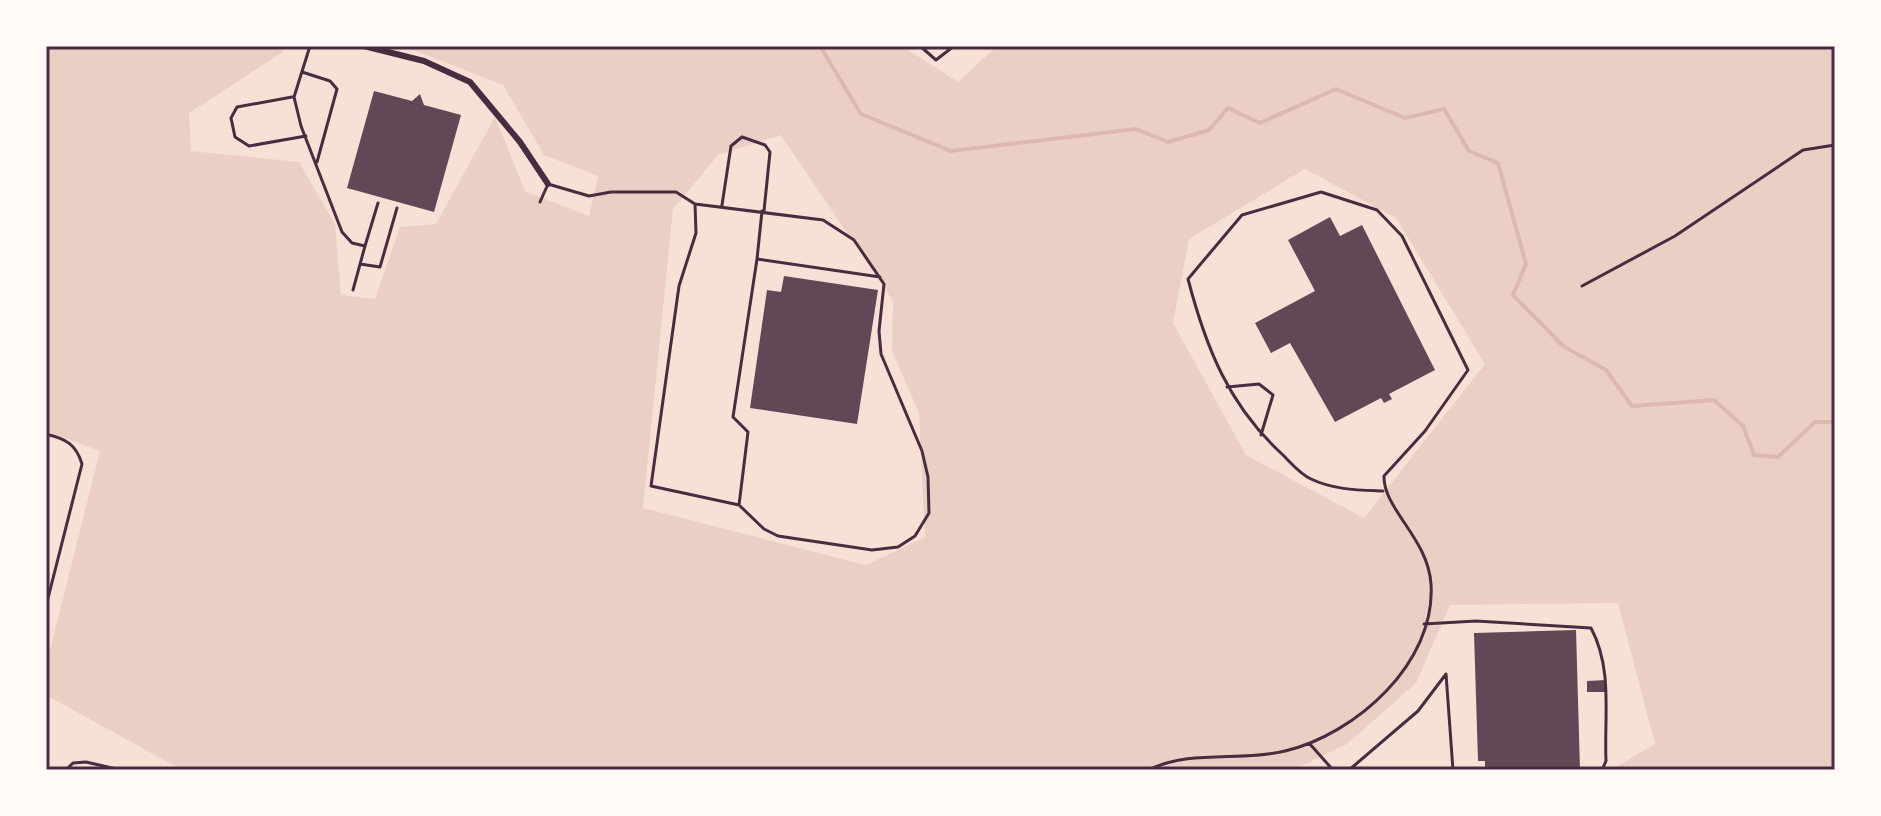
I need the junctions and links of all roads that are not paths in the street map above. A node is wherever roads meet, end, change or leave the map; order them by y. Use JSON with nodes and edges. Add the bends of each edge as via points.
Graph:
{"nodes":[{"id":1,"x":310,"y":46,"type":"edge"},
{"id":2,"x":364,"y":46,"type":"edge"},
{"id":3,"x":920,"y":46,"type":"edge"},
{"id":4,"x":954,"y":46,"type":"edge"},
{"id":5,"x":302,"y":72,"type":"junction"},
{"id":6,"x":294,"y":97,"type":"junction"},
{"id":7,"x":306,"y":136,"type":"junction"},
{"id":8,"x":316,"y":165,"type":"junction"},
{"id":9,"x":548,"y":184,"type":"junction"},
{"id":10,"x":540,"y":202,"type":"dead end"},
{"id":11,"x":378,"y":203,"type":"dead end"},
{"id":12,"x":695,"y":204,"type":"junction"},
{"id":13,"x":722,"y":207,"type":"junction"},
{"id":14,"x":397,"y":208,"type":"dead end"},
{"id":15,"x":763,"y":211,"type":"junction"},
{"id":16,"x":365,"y":246,"type":"junction"},
{"id":17,"x":757,"y":259,"type":"junction"},
{"id":18,"x":360,"y":264,"type":"junction"},
{"id":19,"x":880,"y":277,"type":"junction"},
{"id":20,"x":353,"y":290,"type":"dead end"},
{"id":21,"x":1226,"y":387,"type":"junction"},
{"id":22,"x":46,"y":434,"type":"edge"},
{"id":23,"x":1261,"y":435,"type":"junction"},
{"id":24,"x":1383,"y":491,"type":"junction"},
{"id":25,"x":739,"y":505,"type":"junction"},
{"id":26,"x":46,"y":606,"type":"edge"},
{"id":27,"x":1424,"y":624,"type":"junction"},
{"id":28,"x":1309,"y":743,"type":"junction"},
{"id":29,"x":66,"y":770,"type":"edge"},
{"id":30,"x":121,"y":770,"type":"edge"},
{"id":31,"x":1148,"y":770,"type":"edge"},
{"id":32,"x":1333,"y":770,"type":"edge"},
{"id":33,"x":1349,"y":770,"type":"edge"},
{"id":34,"x":1453,"y":770,"type":"edge"},
{"id":35,"x":1602,"y":770,"type":"edge"}],
"edges":[{"from":1,"to":5,"type":"lane"},
{"from":2,"to":9,"type":"street","via":[[424,61],[470,82]]},
{"from":3,"to":4,"type":"lane","via":[[934,60]]},
{"from":5,"to":6,"type":"lane"},
{"from":5,"to":8,"type":"lane","via":[[330,81],[337,89]]},
{"from":6,"to":7,"type":"lane"},
{"from":6,"to":7,"type":"lane","via":[[237,107],[231,118],[235,137],[249,146]]},
{"from":7,"to":8,"type":"lane"},
{"from":8,"to":16,"type":"lane","via":[[342,232],[352,243]]},
{"from":9,"to":10,"type":"lane"},
{"from":9,"to":12,"type":"lane","via":[[589,196],[676,192]]},
{"from":11,"to":16,"type":"lane"},
{"from":12,"to":13,"type":"lane"},
{"from":12,"to":25,"type":"lane","via":[[696,233],[679,286],[650,483],[659,490]]},
{"from":13,"to":15,"type":"lane"},
{"from":13,"to":15,"type":"lane","via":[[731,146],[742,137],[770,152]]},
{"from":14,"to":18,"type":"lane","via":[[380,267]]},
{"from":15,"to":17,"type":"lane"},
{"from":15,"to":19,"type":"lane","via":[[835,225],[854,240]]},
{"from":16,"to":18,"type":"lane"},
{"from":17,"to":19,"type":"lane"},
{"from":17,"to":25,"type":"lane","via":[[733,417],[748,432]]},
{"from":18,"to":20,"type":"lane"},
{"from":19,"to":25,"type":"lane","via":[[881,354],[928,477],[929,513],[921,529],[898,547],[864,550],[771,533]]},
{"from":21,"to":23,"type":"lane"},
{"from":21,"to":23,"type":"lane","via":[[1259,384],[1273,395]]},
{"from":21,"to":24,"type":"lane","via":[[1203,337],[1188,279],[1242,215],[1321,192],[1377,210],[1402,236],[1468,370],[1425,431],[1384,476]]},
{"from":22,"to":26,"type":"lane","via":[[66,439],[82,464]]},
{"from":23,"to":24,"type":"lane","via":[[1308,478],[1337,489]]},
{"from":24,"to":27,"type":"lane","via":[[1417,537],[1425,559],[1431,585]]},
{"from":27,"to":28,"type":"lane","via":[[1419,643],[1380,697],[1355,718]]},
{"from":27,"to":35,"type":"lane","via":[[1587,626],[1601,646],[1606,677]]},
{"from":28,"to":31,"type":"lane","via":[[1284,752],[1166,761]]},
{"from":28,"to":32,"type":"lane"},
{"from":29,"to":30,"type":"lane","via":[[86,762]]},
{"from":33,"to":34,"type":"lane","via":[[1418,711],[1446,674]]}]}
